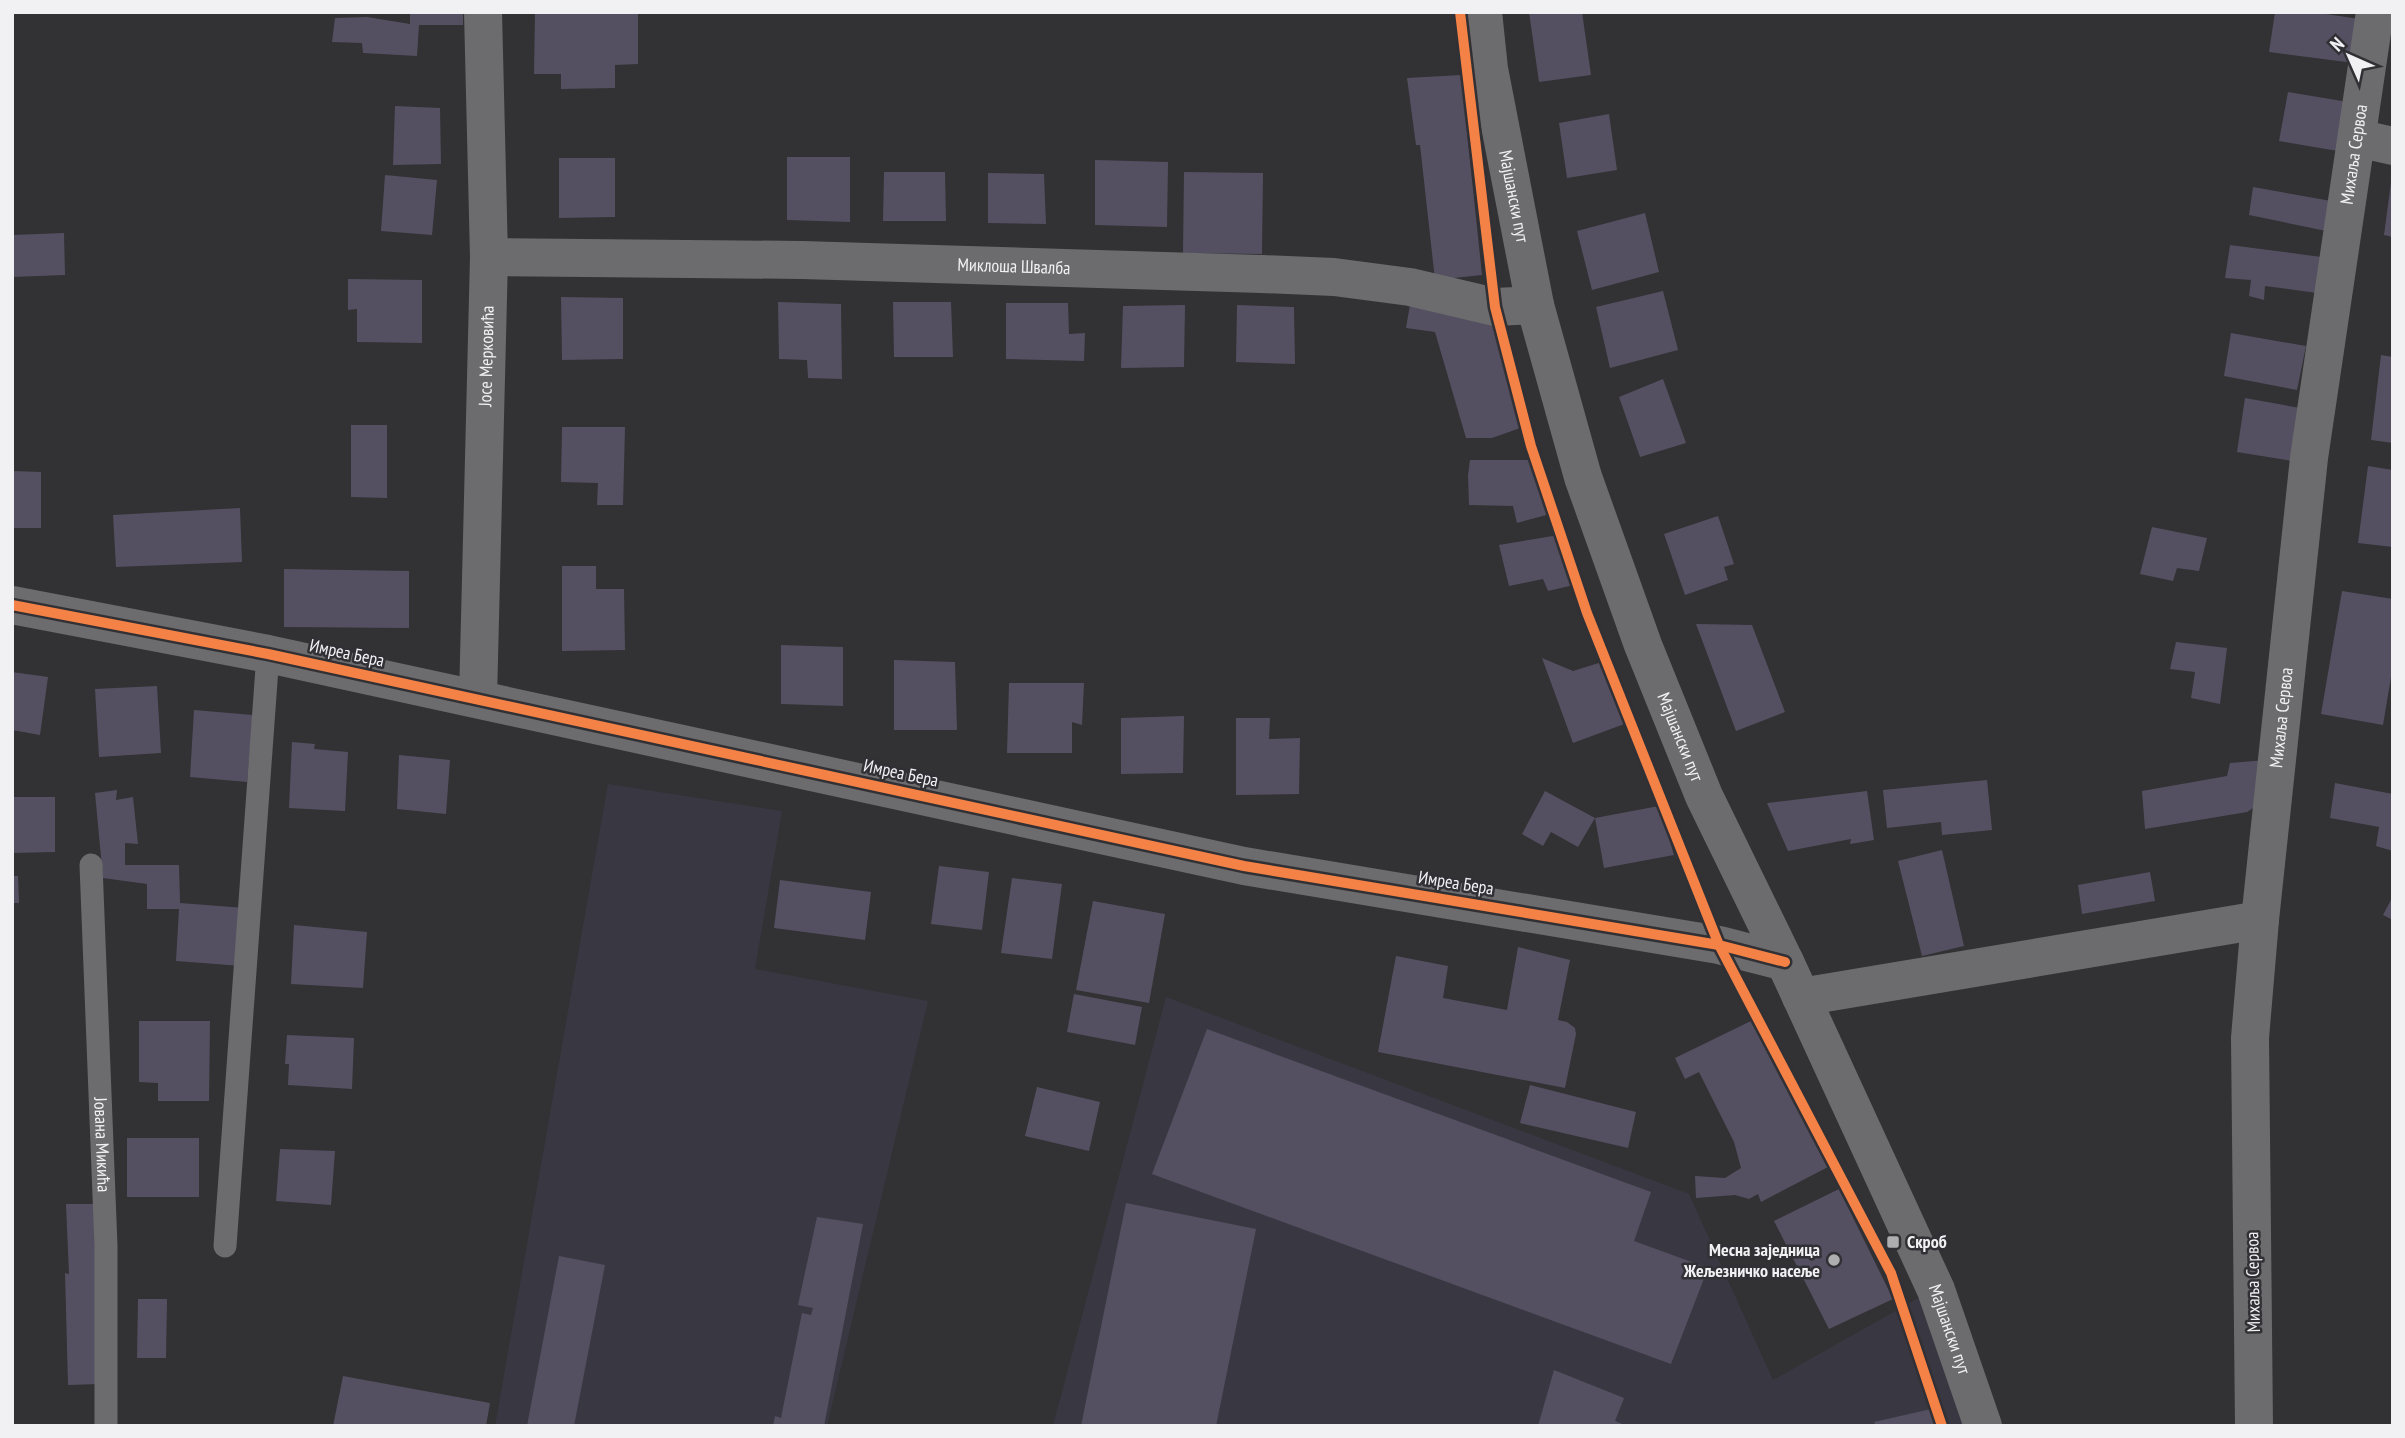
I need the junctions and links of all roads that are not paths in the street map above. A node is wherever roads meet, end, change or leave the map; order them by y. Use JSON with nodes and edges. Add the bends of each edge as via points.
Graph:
{"nodes":[{"id":1,"x":484,"y":12,"type":"edge"},
{"id":2,"x":1483,"y":12,"type":"edge"},
{"id":3,"x":2375,"y":12,"type":"edge"},
{"id":4,"x":2375,"y":142,"type":"edge"},
{"id":5,"x":489,"y":257,"type":"junction"},
{"id":6,"x":1535,"y":305,"type":"junction"},
{"id":7,"x":12,"y":606,"type":"edge"},
{"id":8,"x":268,"y":654,"type":"junction"},
{"id":9,"x":478,"y":699,"type":"junction"},
{"id":10,"x":91,"y":865,"type":"dead end"},
{"id":11,"x":2260,"y":920,"type":"junction"},
{"id":12,"x":1785,"y":962,"type":"junction"},
{"id":13,"x":1801,"y":997,"type":"junction"},
{"id":14,"x":225,"y":1246,"type":"dead end"},
{"id":15,"x":106,"y":1426,"type":"edge"},
{"id":16,"x":1983,"y":1426,"type":"edge"},
{"id":17,"x":2254,"y":1426,"type":"edge"}],
"edges":[{"from":1,"to":5,"type":"street","name":"Јосе Мерковића"},
{"from":2,"to":6,"type":"street","name":"Мајшански пут","via":[[1489,69]]},
{"from":3,"to":4,"type":"street","name":"Михаља Сервоа"},
{"from":4,"to":11,"type":"street","name":"Михаља Сервоа","via":[[2309,458]]},
{"from":5,"to":6,"type":"street","name":"Миклоша Швалба","via":[[802,260],[1274,274],[1410,287],[1495,307]]},
{"from":5,"to":9,"type":"street","name":"Јосе Мерковића"},
{"from":6,"to":12,"type":"street","name":"Мајшански пут","via":[[1583,477],[1643,645],[1704,796]]},
{"from":7,"to":8,"type":"street","name":"Имреа Бера"},
{"from":8,"to":9,"type":"street","name":"Имреа Бера"},
{"from":8,"to":14,"type":"lane"},
{"from":9,"to":12,"type":"street","name":"Имреа Бера","via":[[1244,866],[1719,945]]},
{"from":10,"to":15,"type":"lane","name":"Јована Микића","via":[[106,1246]]},
{"from":11,"to":13,"type":"street"},
{"from":11,"to":17,"type":"street","name":"Михаља Сервоа","via":[[2250,1038]]},
{"from":12,"to":13,"type":"street","name":"Мајшански пут"},
{"from":13,"to":16,"type":"street","name":"Мајшански пут","via":[[1936,1290]]}]}
